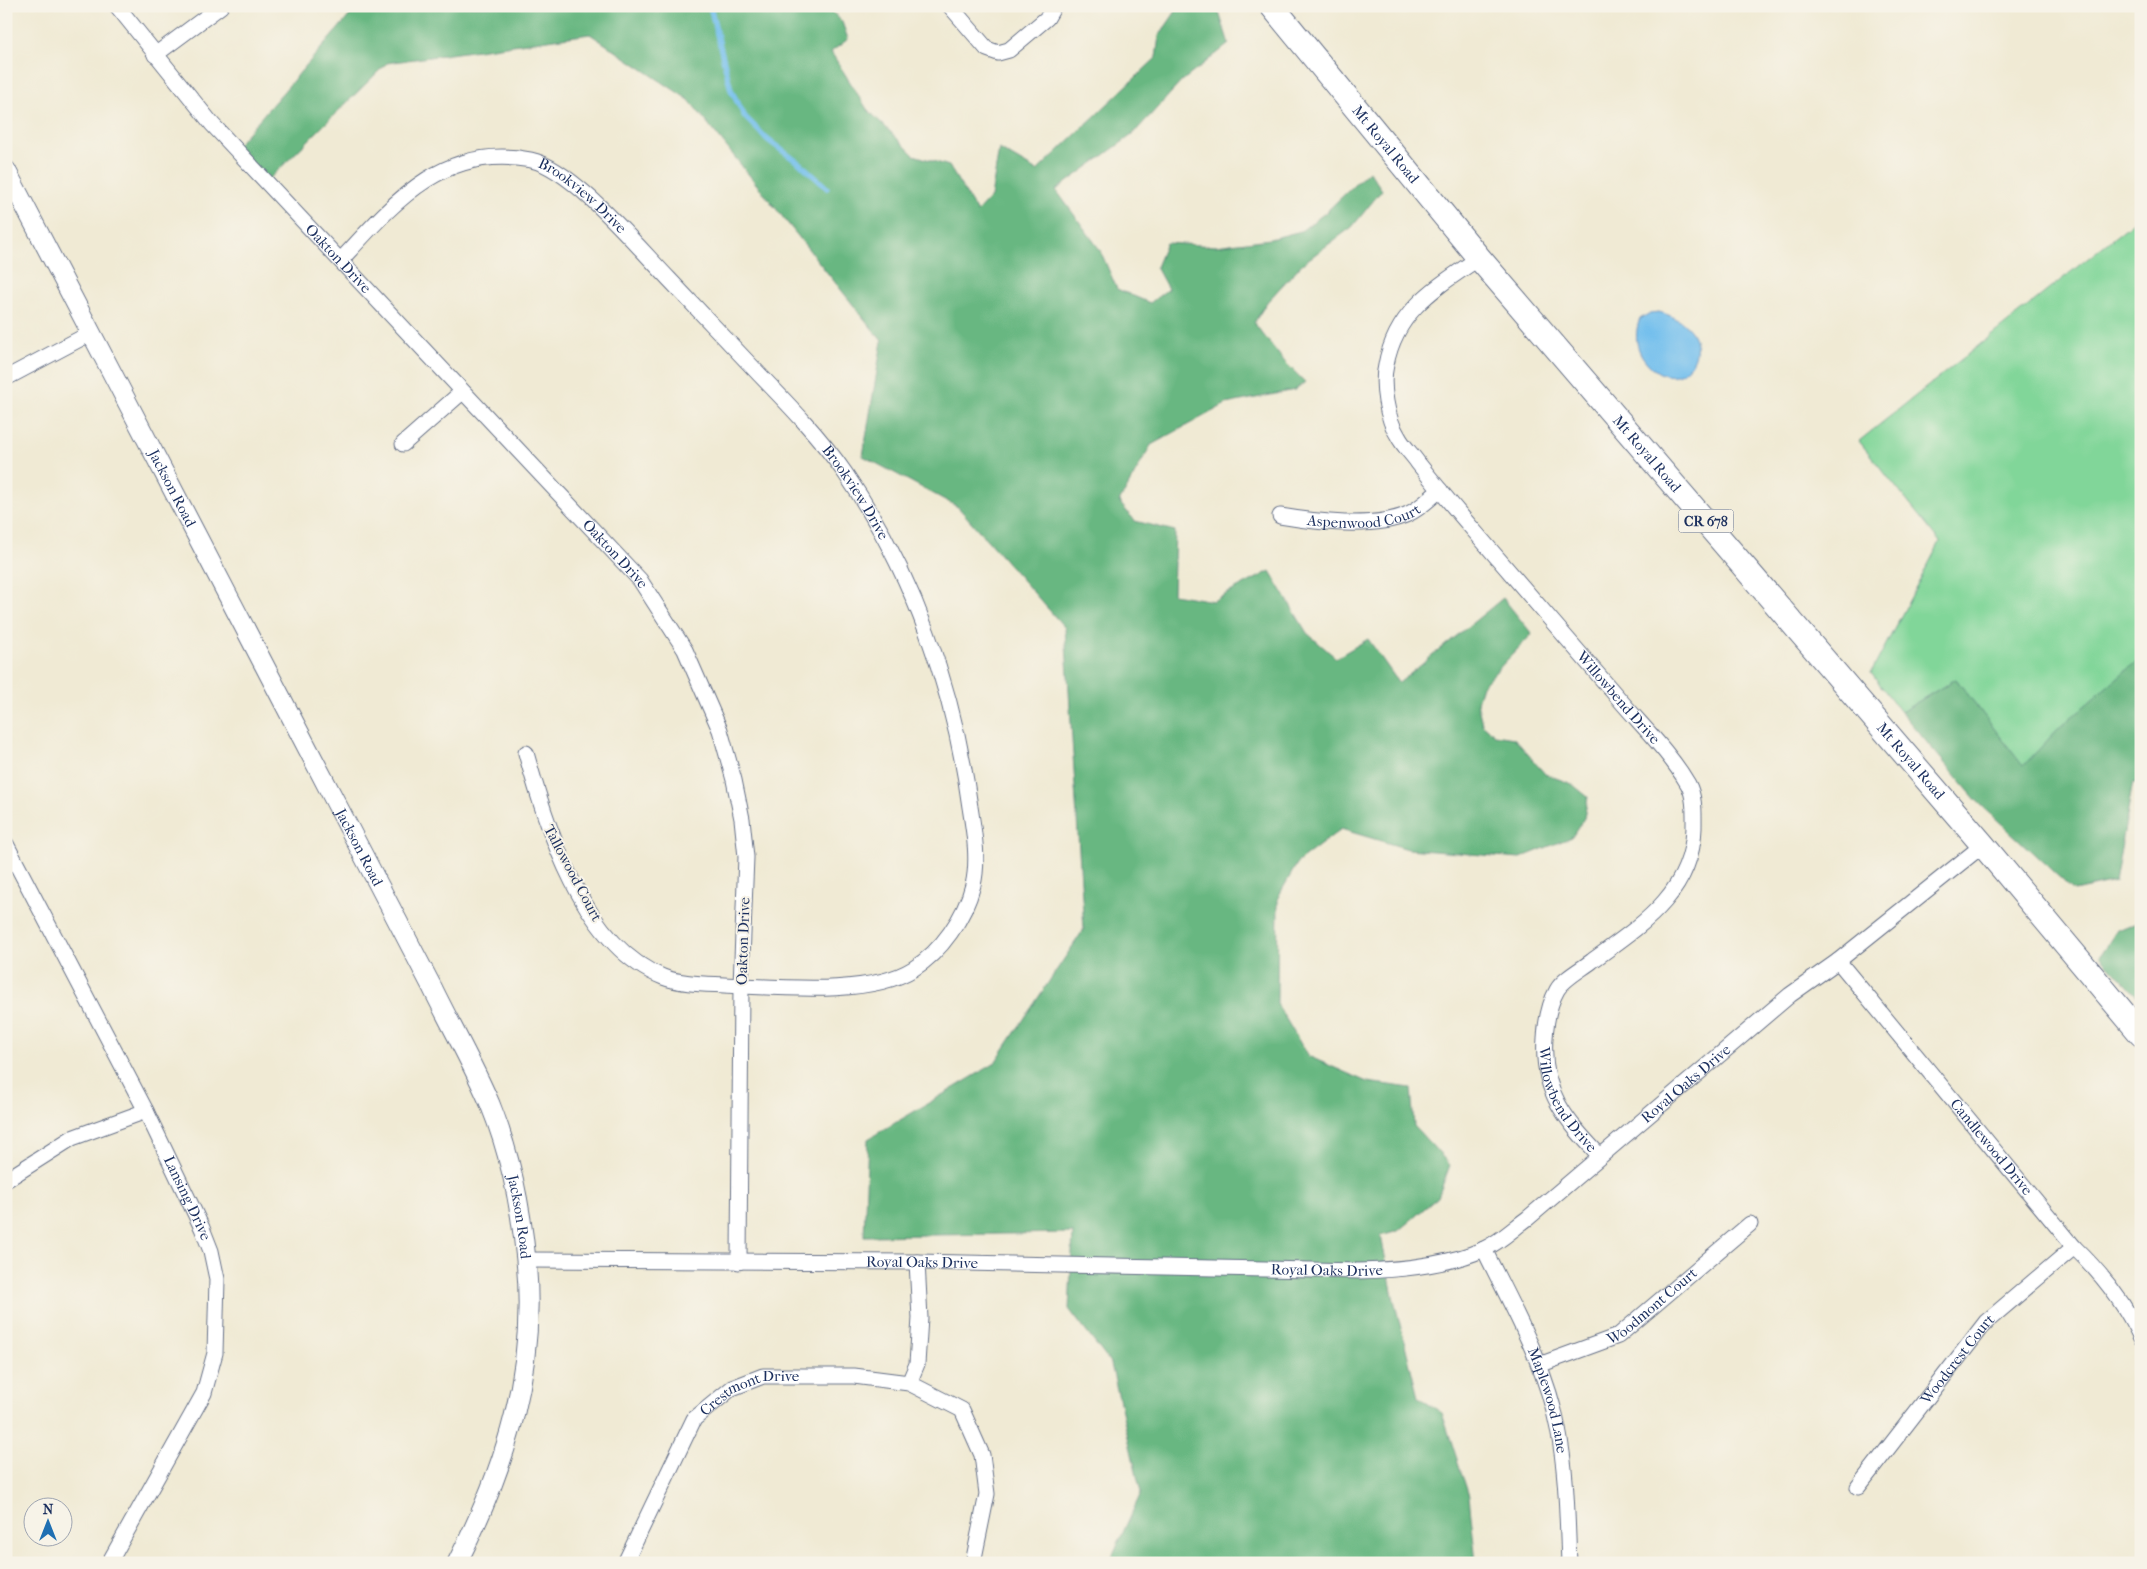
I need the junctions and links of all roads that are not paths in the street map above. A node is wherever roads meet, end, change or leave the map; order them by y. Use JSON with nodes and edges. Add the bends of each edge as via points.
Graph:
{"nodes":[{"id":1,"x":117,"y":6,"type":"edge"},
{"id":2,"x":221,"y":6,"type":"edge"},
{"id":3,"x":950,"y":6,"type":"edge"},
{"id":4,"x":1054,"y":6,"type":"edge"},
{"id":5,"x":1272,"y":6,"type":"edge"},
{"id":6,"x":155,"y":55,"type":"junction"},
{"id":7,"x":6,"y":170,"type":"edge"},
{"id":8,"x":1479,"y":258,"type":"junction"},
{"id":9,"x":341,"y":260,"type":"junction"},
{"id":10,"x":91,"y":333,"type":"junction"},
{"id":11,"x":6,"y":378,"type":"edge"},
{"id":12,"x":462,"y":392,"type":"junction"},
{"id":13,"x":403,"y":444,"type":"dead end"},
{"id":14,"x":1440,"y":490,"type":"junction"},
{"id":15,"x":1280,"y":516,"type":"dead end"},
{"id":16,"x":526,"y":753,"type":"dead end"},
{"id":17,"x":6,"y":844,"type":"edge"},
{"id":18,"x":1983,"y":845,"type":"junction"},
{"id":19,"x":1838,"y":960,"type":"junction"},
{"id":20,"x":741,"y":985,"type":"junction"},
{"id":21,"x":2141,"y":1034,"type":"edge"},
{"id":22,"x":146,"y":1111,"type":"junction"},
{"id":23,"x":1600,"y":1156,"type":"junction"},
{"id":24,"x":6,"y":1180,"type":"edge"},
{"id":25,"x":1750,"y":1224,"type":"dead end"},
{"id":26,"x":2074,"y":1247,"type":"junction"},
{"id":27,"x":1484,"y":1249,"type":"junction"},
{"id":28,"x":526,"y":1260,"type":"junction"},
{"id":29,"x":739,"y":1262,"type":"junction"},
{"id":30,"x":918,"y":1262,"type":"junction"},
{"id":31,"x":2141,"y":1338,"type":"edge"},
{"id":32,"x":1539,"y":1365,"type":"junction"},
{"id":33,"x":909,"y":1383,"type":"junction"},
{"id":34,"x":1858,"y":1487,"type":"dead end"},
{"id":35,"x":109,"y":1563,"type":"edge"},
{"id":36,"x":457,"y":1563,"type":"edge"},
{"id":37,"x":625,"y":1563,"type":"edge"},
{"id":38,"x":973,"y":1563,"type":"edge"},
{"id":39,"x":1569,"y":1563,"type":"edge"}],
"edges":[{"from":1,"to":6,"type":"street","name":"Oakton Drive"},
{"from":2,"to":6,"type":"street"},
{"from":3,"to":4,"type":"street","via":[[987,49],[998,53],[1009,50],[1047,18]]},
{"from":5,"to":8,"type":"main road","name":"Mt Royal Road","number":"CR 678"},
{"from":6,"to":9,"type":"street","name":"Oakton Drive","via":[[212,124]]},
{"from":7,"to":10,"type":"street","name":"Jackson Road"},
{"from":8,"to":14,"type":"street","name":"Willowbend Drive","via":[[1427,294],[1408,315],[1393,340],[1385,367],[1385,398],[1397,435]]},
{"from":8,"to":18,"type":"main road","name":"Mt Royal Road","number":"CR 678"},
{"from":9,"to":12,"type":"street","name":"Oakton Drive"},
{"from":9,"to":20,"type":"street","name":"Brookview Drive","via":[[426,178],[456,164],[484,157],[508,157],[537,161],[565,175],[801,418],[845,472],[894,552],[918,604],[965,768],[976,863],[973,884],[961,919],[914,969],[884,982],[848,988]]},
{"from":10,"to":11,"type":"street"},
{"from":10,"to":28,"type":"street","name":"Jackson Road","via":[[481,1084],[512,1175]]},
{"from":12,"to":13,"type":"street"},
{"from":12,"to":20,"type":"street","name":"Oakton Drive","via":[[640,580],[685,650],[720,730],[742,818],[746,858]]},
{"from":14,"to":15,"type":"street","name":"Aspenwood Court","via":[[1409,514],[1390,520],[1311,521]]},
{"from":14,"to":23,"type":"street","name":"Willowbend Drive","via":[[1656,741],[1690,787],[1694,805],[1694,838],[1687,870],[1644,923],[1558,988],[1547,1017],[1544,1048],[1550,1088],[1575,1130]]},
{"from":16,"to":20,"type":"street","name":"Tallowood Court","via":[[550,835],[586,905],[612,942],[664,978],[700,984]]},
{"from":17,"to":22,"type":"street","name":"Lansing Drive"},
{"from":18,"to":19,"type":"street","name":"Royal Oaks Drive"},
{"from":18,"to":21,"type":"main road","name":"Mt Royal Road","number":"CR 678"},
{"from":19,"to":23,"type":"street","name":"Royal Oaks Drive","via":[[1790,995]]},
{"from":19,"to":26,"type":"street","name":"Candlewood Drive"},
{"from":20,"to":29,"type":"street","name":"Oakton Drive"},
{"from":22,"to":24,"type":"street","via":[[72,1138]]},
{"from":22,"to":35,"type":"street","name":"Lansing Drive","via":[[211,1251],[217,1280],[215,1353],[204,1393]]},
{"from":23,"to":27,"type":"street","name":"Royal Oaks Drive","via":[[1570,1185]]},
{"from":25,"to":32,"type":"street","name":"Woodmont Court","via":[[1618,1336]]},
{"from":26,"to":31,"type":"street","name":"Candlewood Drive","via":[[2112,1288]]},
{"from":26,"to":34,"type":"street","name":"Woodcrest Court","via":[[1986,1322]]},
{"from":27,"to":30,"type":"street","name":"Royal Oaks Drive","via":[[1425,1265],[1359,1271]]},
{"from":27,"to":32,"type":"street","name":"Maplewood Lane"},
{"from":28,"to":29,"type":"street","name":"Royal Oaks Drive"},
{"from":28,"to":36,"type":"street","name":"Jackson Road","via":[[526,1335],[516,1410],[491,1491]]},
{"from":29,"to":30,"type":"street","name":"Royal Oaks Drive"},
{"from":30,"to":33,"type":"street","via":[[920,1318],[917,1364]]},
{"from":32,"to":39,"type":"street","name":"Maplewood Lane","via":[[1558,1428],[1564,1468]]},
{"from":33,"to":37,"type":"street","name":"Crestmont Drive","via":[[854,1376],[763,1376],[732,1388],[694,1419]]},
{"from":33,"to":38,"type":"street","name":"Crestmont Drive","via":[[962,1410],[982,1455],[987,1494]]}]}
